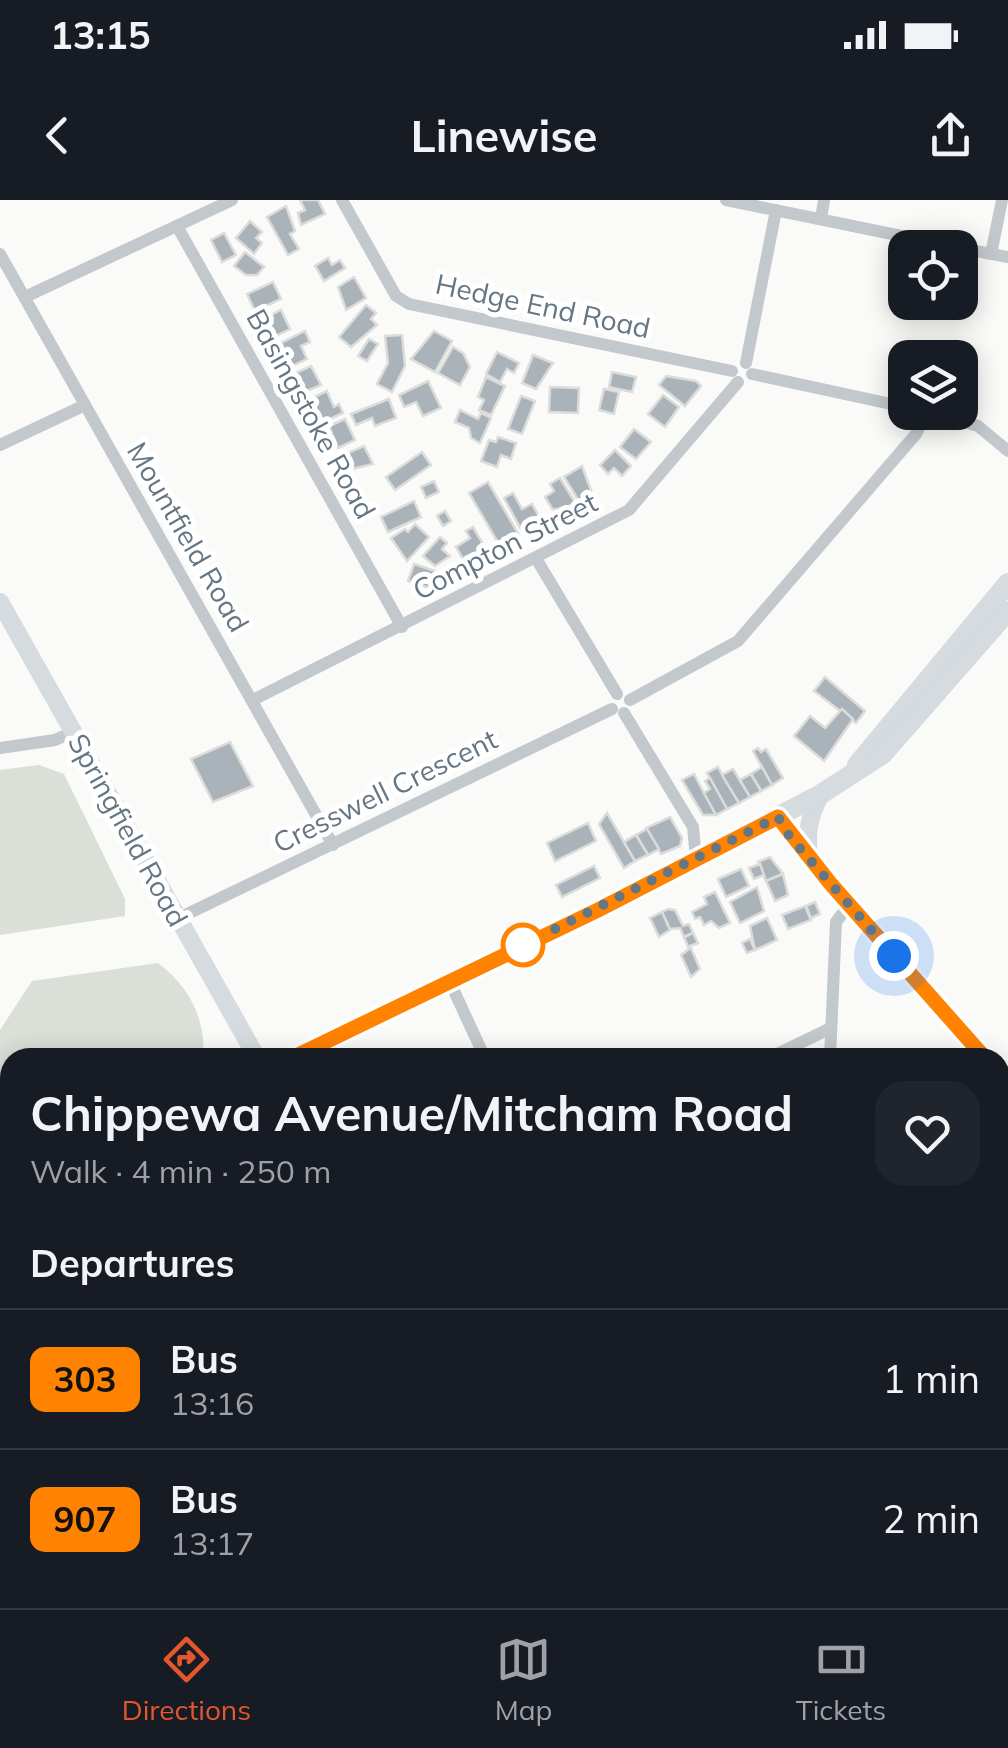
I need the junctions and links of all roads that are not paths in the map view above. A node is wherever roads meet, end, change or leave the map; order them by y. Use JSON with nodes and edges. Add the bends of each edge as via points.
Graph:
{"nodes":[{"id":1,"x":232,"y":200,"type":"edge"},
{"id":2,"x":342,"y":200,"type":"edge"},
{"id":3,"x":726,"y":200,"type":"edge"},
{"id":4,"x":824,"y":200,"type":"edge"},
{"id":5,"x":1002,"y":200,"type":"edge"},
{"id":6,"x":776,"y":210,"type":"junction"},
{"id":7,"x":820,"y":219,"type":"junction"},
{"id":8,"x":177,"y":226,"type":"junction"},
{"id":9,"x":888,"y":233,"type":"edge"},
{"id":10,"x":978,"y":251,"type":"edge"},
{"id":11,"x":0,"y":254,"type":"edge"},
{"id":12,"x":991,"y":254,"type":"junction"},
{"id":13,"x":1008,"y":258,"type":"edge"},
{"id":14,"x":24,"y":297,"type":"junction"},
{"id":15,"x":749,"y":369,"type":"junction"},
{"id":16,"x":735,"y":376,"type":"junction"},
{"id":17,"x":888,"y":403,"type":"edge"},
{"id":18,"x":85,"y":405,"type":"junction"},
{"id":19,"x":978,"y":426,"type":"edge"},
{"id":20,"x":918,"y":430,"type":"edge"},
{"id":21,"x":0,"y":446,"type":"edge"},
{"id":22,"x":1008,"y":452,"type":"edge"},
{"id":23,"x":537,"y":560,"type":"junction"},
{"id":24,"x":1008,"y":584,"type":"edge"},
{"id":25,"x":0,"y":602,"type":"edge"},
{"id":26,"x":1008,"y":611,"type":"edge"},
{"id":27,"x":402,"y":627,"type":"junction"},
{"id":28,"x":252,"y":700,"type":"junction"},
{"id":29,"x":621,"y":704,"type":"junction"},
{"id":30,"x":73,"y":732,"type":"junction"},
{"id":31,"x":0,"y":748,"type":"edge"},
{"id":32,"x":853,"y":771,"type":"junction"},
{"id":33,"x":822,"y":794,"type":"junction"},
{"id":34,"x":778,"y":817,"type":"junction"},
{"id":35,"x":333,"y":844,"type":"junction"},
{"id":36,"x":696,"y":858,"type":"junction"},
{"id":37,"x":810,"y":860,"type":"junction"},
{"id":38,"x":849,"y":905,"type":"junction"},
{"id":39,"x":179,"y":918,"type":"junction"},
{"id":40,"x":449,"y":980,"type":"junction"},
{"id":41,"x":831,"y":1028,"type":"junction"},
{"id":42,"x":251,"y":1048,"type":"edge"},
{"id":43,"x":312,"y":1048,"type":"edge"},
{"id":44,"x":480,"y":1048,"type":"edge"},
{"id":45,"x":790,"y":1048,"type":"edge"},
{"id":46,"x":830,"y":1048,"type":"edge"},
{"id":47,"x":976,"y":1048,"type":"edge"}],
"edges":[{"from":1,"to":8,"type":"street"},
{"from":2,"to":16,"type":"street","name":"Hedge End Road","via":[[396,296],[409,304]]},
{"from":3,"to":6,"type":"street"},
{"from":4,"to":7,"type":"street"},
{"from":5,"to":12,"type":"street"},
{"from":6,"to":7,"type":"street"},
{"from":6,"to":15,"type":"street"},
{"from":7,"to":9,"type":"street"},
{"from":8,"to":14,"type":"street"},
{"from":8,"to":27,"type":"street","name":"Basingstoke Road"},
{"from":10,"to":12,"type":"street"},
{"from":11,"to":14,"type":"street","name":"Mountfield Road"},
{"from":12,"to":13,"type":"street"},
{"from":14,"to":18,"type":"street","name":"Mountfield Road"},
{"from":15,"to":16,"type":"street","name":"Compton Street","via":[[747,382]]},
{"from":15,"to":17,"type":"street"},
{"from":16,"to":23,"type":"street","name":"Compton Street","via":[[628,510]]},
{"from":18,"to":21,"type":"street"},
{"from":18,"to":28,"type":"street","name":"Mountfield Road"},
{"from":19,"to":22,"type":"street"},
{"from":20,"to":29,"type":"street","name":"Cresswell Crescent","via":[[738,641]]},
{"from":23,"to":27,"type":"street","name":"Compton Street"},
{"from":23,"to":29,"type":"street"},
{"from":24,"to":32,"type":"main road"},
{"from":25,"to":30,"type":"main road","name":"Springfield Road"},
{"from":26,"to":32,"type":"main road","via":[[882,754]]},
{"from":27,"to":28,"type":"street","name":"Compton Street"},
{"from":28,"to":35,"type":"street","name":"Mountfield Road"},
{"from":29,"to":35,"type":"street","name":"Cresswell Crescent"},
{"from":29,"to":36,"type":"street","via":[[693,827]]},
{"from":30,"to":31,"type":"street"},
{"from":30,"to":39,"type":"main road","name":"Springfield Road"},
{"from":32,"to":33,"type":"main road"},
{"from":33,"to":34,"type":"main road"},
{"from":33,"to":37,"type":"main road","via":[[810,814]]},
{"from":34,"to":36,"type":"main road"},
{"from":34,"to":37,"type":"main road"},
{"from":35,"to":39,"type":"street","name":"Cresswell Crescent"},
{"from":36,"to":40,"type":"main road"},
{"from":37,"to":38,"type":"main road"},
{"from":38,"to":41,"type":"street","via":[[836,922]]},
{"from":38,"to":47,"type":"main road"},
{"from":39,"to":42,"type":"main road","name":"Springfield Road"},
{"from":40,"to":43,"type":"main road"},
{"from":40,"to":44,"type":"street"},
{"from":41,"to":45,"type":"street"},
{"from":41,"to":46,"type":"street"}]}
